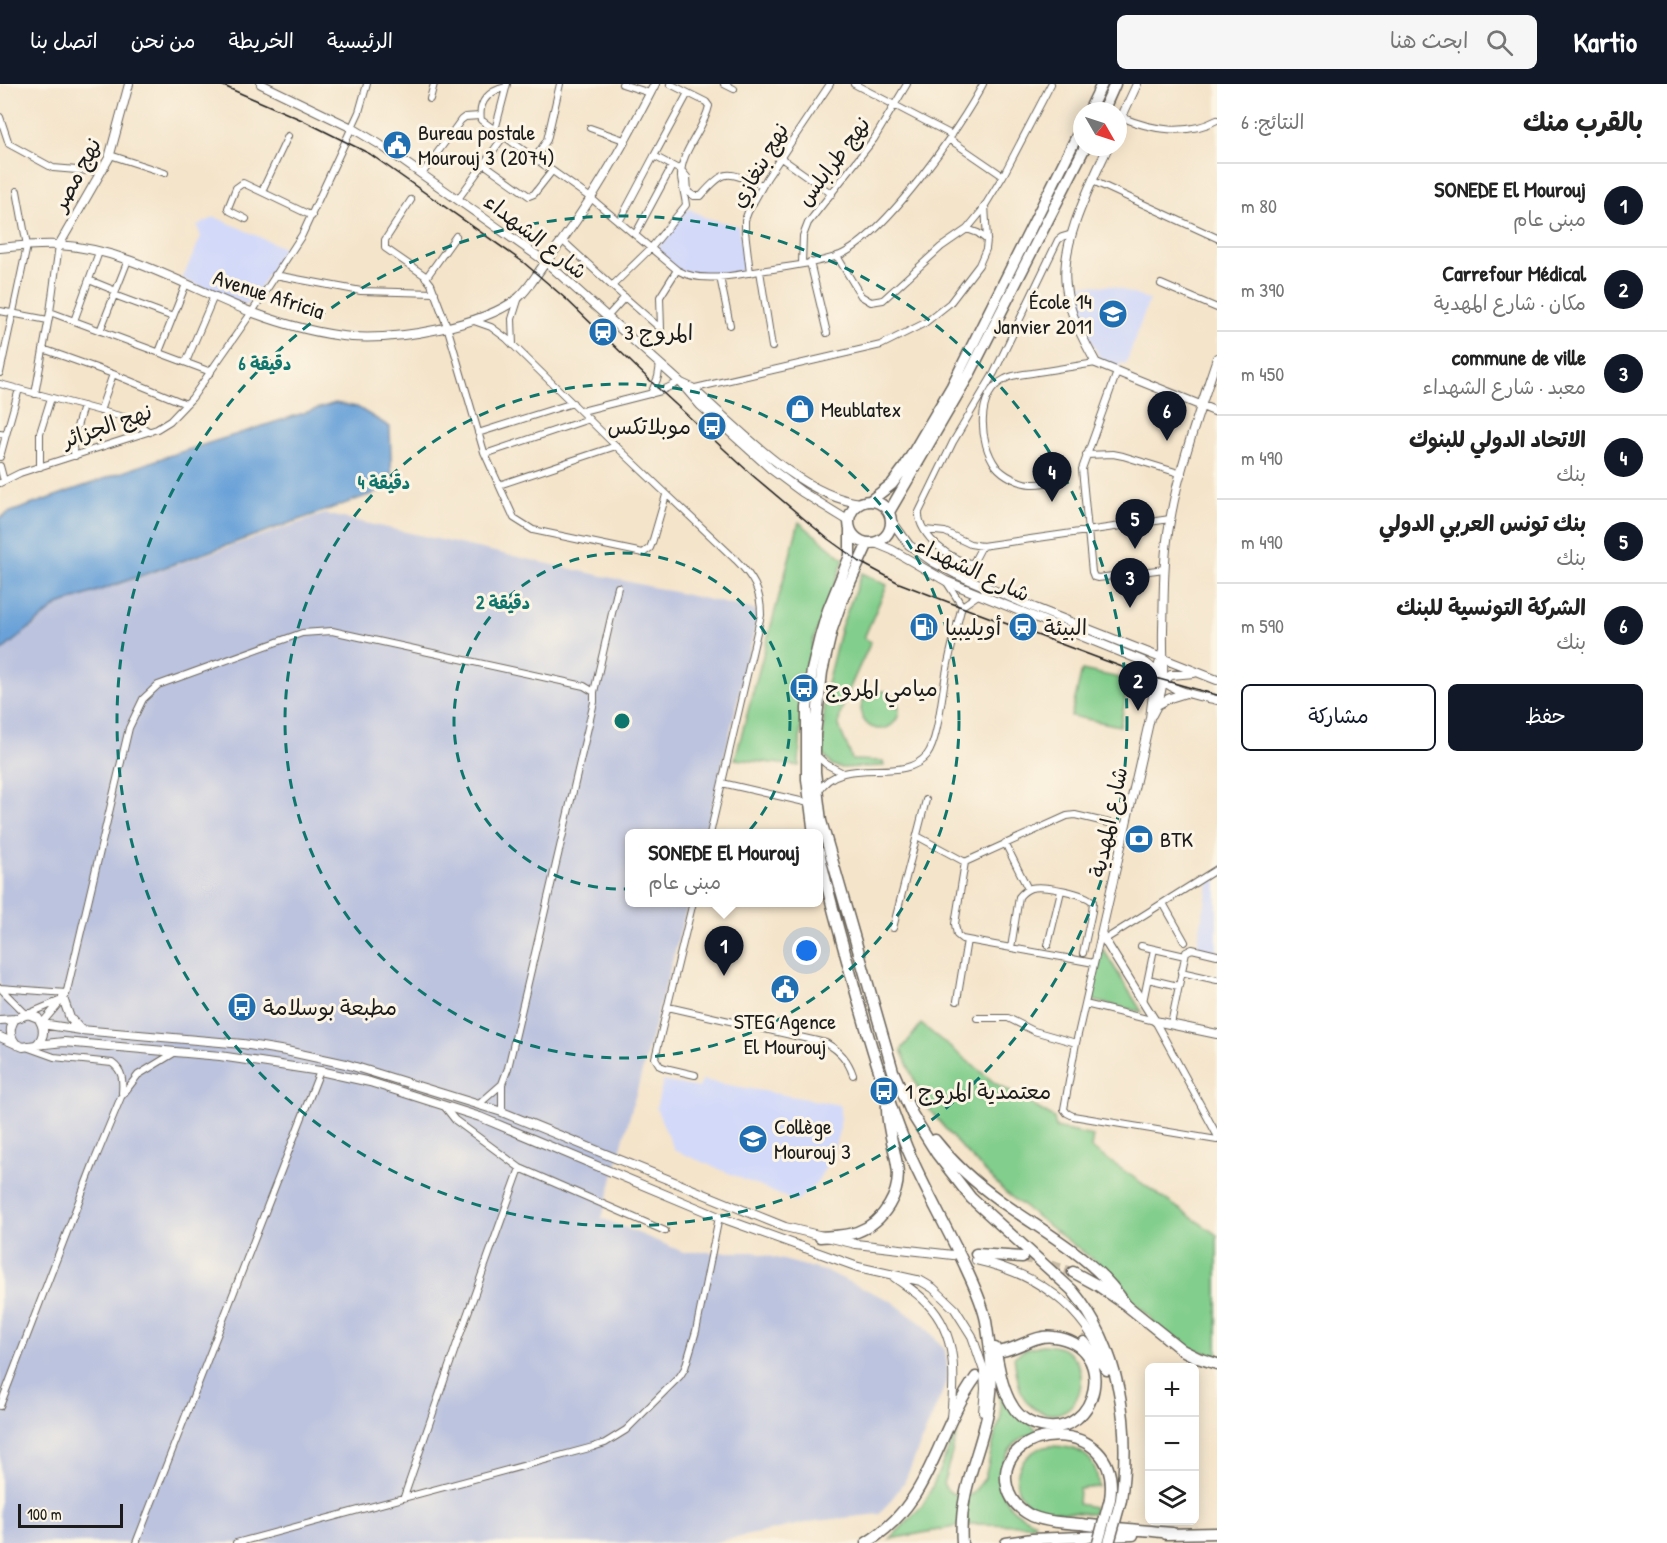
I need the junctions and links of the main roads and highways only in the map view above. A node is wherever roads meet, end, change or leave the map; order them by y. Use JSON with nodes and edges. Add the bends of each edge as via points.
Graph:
{"nodes":[{"id":1,"x":129,"y":84,"type":"edge"},
{"id":2,"x":261,"y":84,"type":"edge"},
{"id":3,"x":1102,"y":84,"type":"edge"},
{"id":4,"x":1115,"y":84,"type":"edge"},
{"id":5,"x":1137,"y":84,"type":"edge"},
{"id":6,"x":653,"y":88,"type":"edge"},
{"id":7,"x":1093,"y":102,"type":"edge"},
{"id":8,"x":1107,"y":102,"type":"edge"},
{"id":9,"x":1127,"y":106,"type":"edge"},
{"id":10,"x":1073,"y":144,"type":"edge"},
{"id":11,"x":1080,"y":156,"type":"edge"},
{"id":12,"x":1104,"y":156,"type":"edge"},
{"id":13,"x":59,"y":245,"type":"junction"},
{"id":14,"x":0,"y":248,"type":"edge"},
{"id":15,"x":546,"y":262,"type":"junction"},
{"id":16,"x":1217,"y":358,"type":"edge"},
{"id":17,"x":690,"y":391,"type":"junction"},
{"id":18,"x":1200,"y":406,"type":"junction"},
{"id":19,"x":1217,"y":412,"type":"edge"},
{"id":20,"x":866,"y":502,"type":"junction"},
{"id":21,"x":890,"y":516,"type":"junction"},
{"id":22,"x":849,"y":525,"type":"junction"},
{"id":23,"x":871,"y":543,"type":"junction"},
{"id":24,"x":1162,"y":655,"type":"junction"},
{"id":25,"x":1157,"y":670,"type":"junction"},
{"id":26,"x":1200,"y":673,"type":"junction"},
{"id":27,"x":1217,"y":680,"type":"edge"},
{"id":28,"x":1164,"y":681,"type":"junction"},
{"id":29,"x":1154,"y":688,"type":"junction"},
{"id":30,"x":1188,"y":692,"type":"junction"},
{"id":31,"x":1217,"y":700,"type":"edge"},
{"id":32,"x":1157,"y":705,"type":"junction"},
{"id":33,"x":1150,"y":718,"type":"junction"},
{"id":34,"x":813,"y":829,"type":"edge"},
{"id":35,"x":823,"y":867,"type":"edge"},
{"id":36,"x":64,"y":997,"type":"road end"},
{"id":37,"x":22,"y":1016,"type":"junction"},
{"id":38,"x":0,"y":1020,"type":"edge"},
{"id":39,"x":42,"y":1023,"type":"junction"},
{"id":40,"x":81,"y":1030,"type":"junction"},
{"id":41,"x":1217,"y":1035,"type":"edge"},
{"id":42,"x":0,"y":1037,"type":"edge"},
{"id":43,"x":17,"y":1044,"type":"junction"},
{"id":44,"x":33,"y":1046,"type":"junction"},
{"id":45,"x":904,"y":1097,"type":"junction"},
{"id":46,"x":888,"y":1099,"type":"junction"},
{"id":47,"x":820,"y":1237,"type":"junction"},
{"id":48,"x":953,"y":1255,"type":"dead end"},
{"id":49,"x":976,"y":1257,"type":"joint"},
{"id":50,"x":1022,"y":1257,"type":"tunnel mouth"},
{"id":51,"x":1073,"y":1272,"type":"tunnel mouth"},
{"id":52,"x":891,"y":1275,"type":"junction"},
{"id":53,"x":1126,"y":1305,"type":"junction"},
{"id":54,"x":984,"y":1311,"type":"junction"},
{"id":55,"x":1217,"y":1364,"type":"edge"},
{"id":56,"x":1107,"y":1370,"type":"junction"},
{"id":57,"x":976,"y":1377,"type":"dead end"},
{"id":58,"x":1120,"y":1395,"type":"junction"},
{"id":59,"x":950,"y":1425,"type":"junction"},
{"id":60,"x":982,"y":1433,"type":"junction"},
{"id":61,"x":1115,"y":1499,"type":"junction"},
{"id":62,"x":1172,"y":1533,"type":"junction"},
{"id":63,"x":1217,"y":1533,"type":"edge"},
{"id":64,"x":866,"y":1543,"type":"edge"},
{"id":65,"x":962,"y":1543,"type":"edge"},
{"id":66,"x":1006,"y":1543,"type":"edge"},
{"id":67,"x":1098,"y":1543,"type":"edge"},
{"id":68,"x":1109,"y":1543,"type":"edge"}],
"edges":[{"from":1,"to":13,"type":"main road","name":"نهج مصر","via":[[110,155]]},
{"from":2,"to":15,"type":"main road","name":"شارع الشهداء","via":[[352,128]]},
{"from":3,"to":7,"type":"highway"},
{"from":4,"to":8,"type":"highway"},
{"from":5,"to":9,"type":"main road"},
{"from":6,"to":15,"type":"main road","name":"Avenue Africia","via":[[592,199]]},
{"from":10,"to":20,"type":"highway","via":[[952,386],[904,468],[892,484]]},
{"from":11,"to":21,"type":"highway","via":[[970,373]]},
{"from":12,"to":18,"type":"main road","via":[[1072,234],[1066,289],[1073,315],[1096,363]]},
{"from":13,"to":14,"type":"main road","name":"Avenue Africia"},
{"from":13,"to":15,"type":"main road","name":"Avenue Africia","via":[[128,260],[252,312],[350,337],[379,337],[473,320],[519,297]]},
{"from":15,"to":17,"type":"main road","name":"شارع الشهداء"},
{"from":16,"to":18,"type":"main road"},
{"from":17,"to":20,"type":"main road","name":"شارع الشهداء","via":[[806,483],[842,501]]},
{"from":17,"to":22,"type":"main road","name":"شارع الشهداء","via":[[771,469]]},
{"from":18,"to":19,"type":"main road"},
{"from":18,"to":24,"type":"main road","via":[[1170,519],[1164,569]]},
{"from":20,"to":21,"type":"highway","via":[[881,504]]},
{"from":20,"to":22,"type":"highway","via":[[850,514]]},
{"from":21,"to":23,"type":"highway","via":[[889,532]]},
{"from":21,"to":24,"type":"main road","name":"شارع الشهداء","via":[[909,545],[956,574],[1024,604]]},
{"from":22,"to":23,"type":"highway","via":[[857,539]]},
{"from":22,"to":34,"type":"highway","via":[[850,556],[828,610],[812,670],[807,708]]},
{"from":23,"to":25,"type":"main road","name":"شارع الشهداء","via":[[892,550],[978,596],[1122,652]]},
{"from":23,"to":45,"type":"highway","via":[[842,600],[822,672],[815,754],[817,794],[821,821]]},
{"from":24,"to":25,"type":"main road"},
{"from":24,"to":26,"type":"main road","name":"شارع الشهداء"},
{"from":24,"to":28,"type":"main road"},
{"from":25,"to":28,"type":"main road","name":"شارع الشهداء"},
{"from":25,"to":29,"type":"main road"},
{"from":26,"to":27,"type":"main road","name":"شارع الشهداء"},
{"from":26,"to":28,"type":"main road","via":[[1179,673]]},
{"from":28,"to":29,"type":"main road"},
{"from":28,"to":30,"type":"main road"},
{"from":28,"to":32,"type":"main road"},
{"from":29,"to":33,"type":"main road"},
{"from":30,"to":31,"type":"main road"},
{"from":30,"to":32,"type":"main road"},
{"from":32,"to":33,"type":"main road"},
{"from":33,"to":41,"type":"main road","name":"شارع المهدية","via":[[1103,937],[1155,1021]]},
{"from":35,"to":46,"type":"highway"},
{"from":36,"to":40,"type":"main road","via":[[70,1018]]},
{"from":37,"to":38,"type":"main road"},
{"from":37,"to":39,"type":"main road","via":[[33,1016]]},
{"from":37,"to":43,"type":"main road","via":[[10,1029]]},
{"from":39,"to":40,"type":"main road"},
{"from":39,"to":44,"type":"main road","via":[[43,1036]]},
{"from":40,"to":47,"type":"main road","via":[[243,1044],[373,1070],[502,1112],[767,1221]]},
{"from":42,"to":43,"type":"main road"},
{"from":43,"to":44,"type":"main road"},
{"from":44,"to":52,"type":"main road","via":[[64,1042],[219,1056],[370,1082],[480,1117],[719,1217],[858,1268]]},
{"from":45,"to":53,"type":"highway","via":[[965,1173],[1070,1249]]},
{"from":45,"to":58,"type":"highway","via":[[924,1134],[962,1188],[1082,1303],[1099,1330]]},
{"from":46,"to":47,"type":"highway","via":[[898,1172],[892,1200],[881,1216],[863,1229]]},
{"from":46,"to":54,"type":"highway","via":[[915,1168],[976,1287]]},
{"from":47,"to":48,"type":"main road"},
{"from":49,"to":50,"type":"highway"},
{"from":49,"to":56,"type":"main road","via":[[1022,1274],[1054,1293],[1088,1328]]},
{"from":51,"to":53,"type":"highway"},
{"from":52,"to":59,"type":"main road","via":[[930,1305],[946,1334],[955,1367]]},
{"from":52,"to":60,"type":"main road","via":[[915,1279],[933,1288],[955,1308],[967,1327],[984,1371]]},
{"from":53,"to":55,"type":"highway","via":[[1182,1350]]},
{"from":54,"to":56,"type":"highway","via":[[1008,1398],[1019,1414],[1036,1425],[1057,1427],[1075,1419],[1089,1405],[1095,1373],[1088,1356],[1076,1344],[1044,1337],[1002,1351],[1027,1335],[1060,1332],[1085,1342]]},
{"from":54,"to":60,"type":"highway","via":[[991,1386]]},
{"from":56,"to":58,"type":"main road"},
{"from":57,"to":59,"type":"highway"},
{"from":58,"to":61,"type":"highway","via":[[1125,1456]]},
{"from":59,"to":64,"type":"highway","via":[[910,1504],[890,1526]]},
{"from":60,"to":65,"type":"highway","via":[[968,1479]]},
{"from":61,"to":62,"type":"highway","via":[[1107,1463],[1094,1447],[1077,1438],[1047,1437],[1029,1442],[1014,1455],[1007,1471],[1006,1484],[1012,1499],[1033,1516]]},
{"from":61,"to":67,"type":"highway","bridge":true},
{"from":61,"to":68,"type":"highway","bridge":true},
{"from":62,"to":63,"type":"highway"},
{"from":62,"to":66,"type":"highway"}]}
